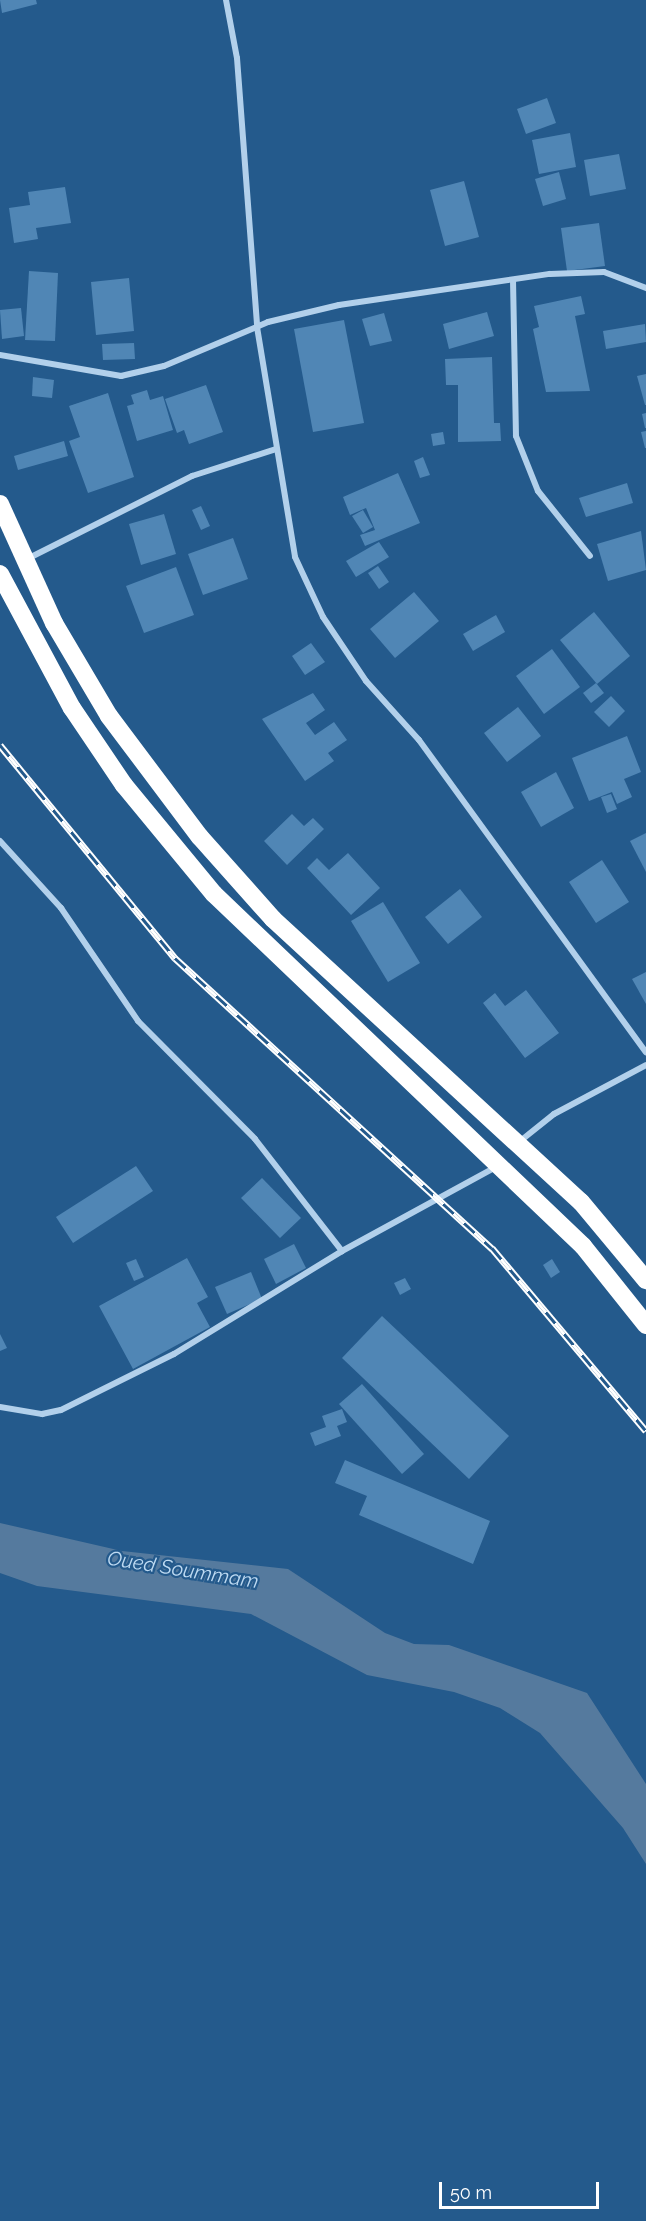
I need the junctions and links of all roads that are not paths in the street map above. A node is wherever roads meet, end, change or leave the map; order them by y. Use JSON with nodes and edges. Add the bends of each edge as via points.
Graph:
{"nodes":[{"id":1,"x":226,"y":0,"type":"edge"},
{"id":2,"x":513,"y":280,"type":"junction"},
{"id":3,"x":646,"y":288,"type":"edge"},
{"id":4,"x":257,"y":327,"type":"junction"},
{"id":5,"x":0,"y":355,"type":"edge"},
{"id":6,"x":276,"y":449,"type":"junction"},
{"id":7,"x":0,"y":504,"type":"edge"},
{"id":8,"x":590,"y":556,"type":"dead end"},
{"id":9,"x":24,"y":560,"type":"junction"},
{"id":10,"x":0,"y":574,"type":"edge"},
{"id":11,"x":0,"y":841,"type":"edge"},
{"id":12,"x":646,"y":1052,"type":"edge"},
{"id":13,"x":646,"y":1065,"type":"edge"},
{"id":14,"x":518,"y":1143,"type":"junction"},
{"id":15,"x":499,"y":1165,"type":"junction"},
{"id":16,"x":342,"y":1251,"type":"junction"},
{"id":17,"x":646,"y":1280,"type":"edge"},
{"id":18,"x":646,"y":1325,"type":"edge"},
{"id":19,"x":0,"y":1407,"type":"edge"}],
"edges":[{"from":1,"to":4,"type":"street","via":[[237,58]]},
{"from":2,"to":3,"type":"street","via":[[604,272]]},
{"from":2,"to":4,"type":"street","via":[[339,305]]},
{"from":2,"to":8,"type":"street","via":[[516,436],[538,492]]},
{"from":4,"to":5,"type":"street","via":[[164,366],[121,376]]},
{"from":4,"to":6,"type":"street"},
{"from":6,"to":9,"type":"street","via":[[192,476]]},
{"from":6,"to":12,"type":"street","via":[[296,557],[323,617]]},
{"from":7,"to":9,"type":"highway"},
{"from":9,"to":14,"type":"highway","via":[[109,716],[200,837],[273,919]]},
{"from":10,"to":15,"type":"highway","via":[[72,708],[168,839],[298,979]]},
{"from":11,"to":16,"type":"street","via":[[61,908],[138,1021],[255,1139]]},
{"from":13,"to":14,"type":"street","via":[[554,1114]]},
{"from":14,"to":17,"type":"highway","via":[[581,1202]]},
{"from":15,"to":16,"type":"street"},
{"from":15,"to":18,"type":"highway","via":[[583,1246]]},
{"from":16,"to":19,"type":"street","via":[[174,1354],[61,1410],[42,1414]]}]}
